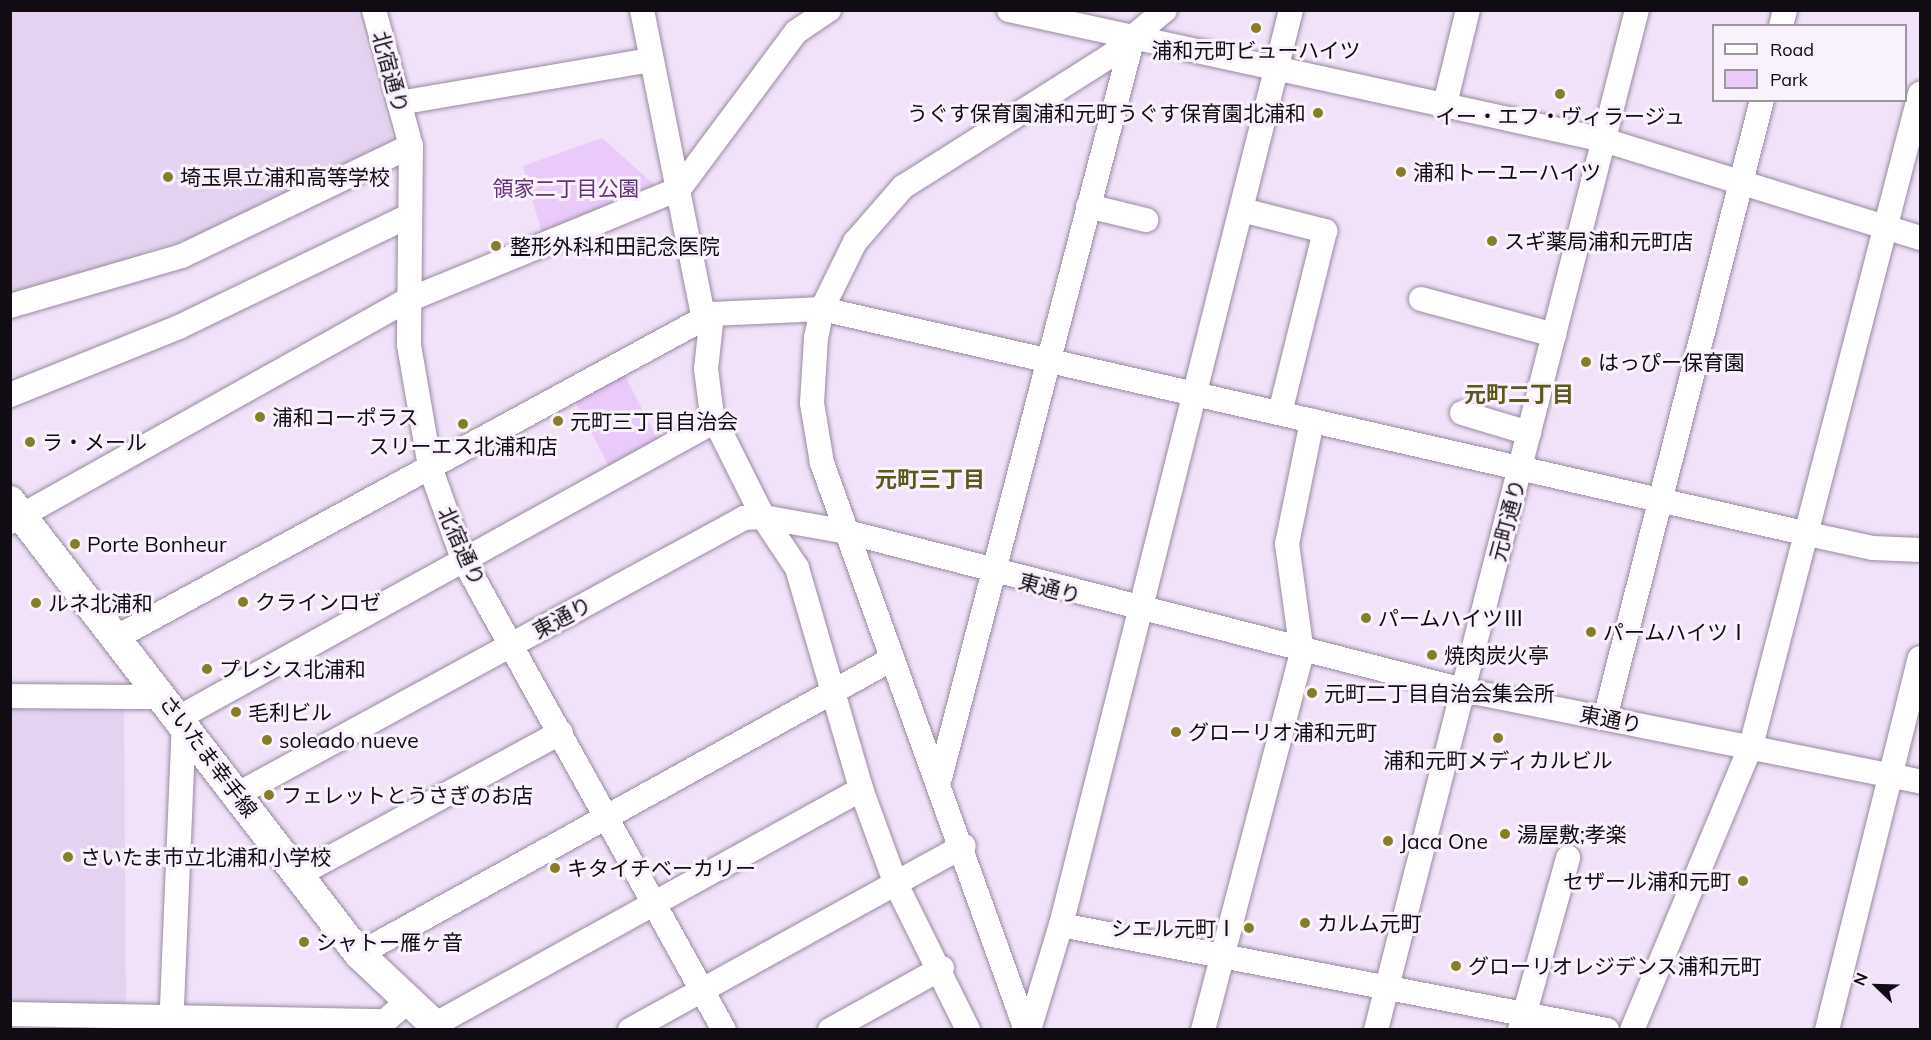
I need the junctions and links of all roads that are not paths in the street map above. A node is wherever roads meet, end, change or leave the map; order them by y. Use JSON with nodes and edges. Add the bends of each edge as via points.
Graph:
{"nodes":[{"id":1,"x":374,"y":10,"type":"edge"},
{"id":2,"x":642,"y":10,"type":"edge"},
{"id":3,"x":829,"y":10,"type":"edge"},
{"id":4,"x":1009,"y":10,"type":"edge"},
{"id":5,"x":1165,"y":10,"type":"edge"},
{"id":6,"x":1291,"y":10,"type":"edge"},
{"id":7,"x":1468,"y":10,"type":"edge"},
{"id":8,"x":1637,"y":10,"type":"edge"},
{"id":9,"x":1133,"y":37,"type":"junction"},
{"id":10,"x":651,"y":60,"type":"junction"},
{"id":11,"x":1278,"y":67,"type":"junction"},
{"id":12,"x":1920,"y":94,"type":"edge"},
{"id":13,"x":1762,"y":102,"type":"edge"},
{"id":14,"x":399,"y":103,"type":"junction"},
{"id":15,"x":1444,"y":104,"type":"junction"},
{"id":16,"x":1604,"y":140,"type":"junction"},
{"id":17,"x":411,"y":146,"type":"junction"},
{"id":18,"x":1742,"y":182,"type":"junction"},
{"id":19,"x":679,"y":189,"type":"junction"},
{"id":20,"x":1088,"y":206,"type":"junction"},
{"id":21,"x":1242,"y":210,"type":"junction"},
{"id":22,"x":409,"y":216,"type":"junction"},
{"id":23,"x":1146,"y":220,"type":"dead end"},
{"id":24,"x":1887,"y":225,"type":"junction"},
{"id":25,"x":1920,"y":238,"type":"edge"},
{"id":26,"x":1421,"y":299,"type":"dead end"},
{"id":27,"x":408,"y":300,"type":"junction"},
{"id":28,"x":10,"y":306,"type":"edge"},
{"id":29,"x":822,"y":309,"type":"junction"},
{"id":30,"x":708,"y":315,"type":"junction"},
{"id":31,"x":1554,"y":335,"type":"junction"},
{"id":32,"x":1049,"y":358,"type":"junction"},
{"id":33,"x":1197,"y":392,"type":"junction"},
{"id":34,"x":10,"y":395,"type":"edge"},
{"id":35,"x":1280,"y":413,"type":"junction"},
{"id":36,"x":1462,"y":413,"type":"dead end"},
{"id":37,"x":715,"y":421,"type":"junction"},
{"id":38,"x":1312,"y":421,"type":"junction"},
{"id":39,"x":1529,"y":433,"type":"junction"},
{"id":40,"x":430,"y":467,"type":"junction"},
{"id":41,"x":1521,"y":468,"type":"junction"},
{"id":42,"x":1660,"y":499,"type":"junction"},
{"id":43,"x":15,"y":513,"type":"edge"},
{"id":44,"x":763,"y":517,"type":"junction"},
{"id":45,"x":847,"y":532,"type":"junction"},
{"id":46,"x":1808,"y":534,"type":"junction"},
{"id":47,"x":1920,"y":550,"type":"edge"},
{"id":48,"x":463,"y":559,"type":"junction"},
{"id":49,"x":993,"y":573,"type":"junction"},
{"id":50,"x":1140,"y":612,"type":"junction"},
{"id":51,"x":118,"y":636,"type":"junction"},
{"id":52,"x":513,"y":644,"type":"junction"},
{"id":53,"x":1302,"y":653,"type":"junction"},
{"id":54,"x":1920,"y":658,"type":"edge"},
{"id":55,"x":891,"y":659,"type":"junction"},
{"id":56,"x":1463,"y":690,"type":"junction"},
{"id":57,"x":833,"y":693,"type":"junction"},
{"id":58,"x":10,"y":696,"type":"edge"},
{"id":59,"x":176,"y":712,"type":"junction"},
{"id":60,"x":1605,"y":718,"type":"junction"},
{"id":61,"x":561,"y":732,"type":"junction"},
{"id":62,"x":1751,"y":747,"type":"junction"},
{"id":63,"x":940,"y":778,"type":"junction"},
{"id":64,"x":1890,"y":779,"type":"junction"},
{"id":65,"x":1920,"y":781,"type":"edge"},
{"id":66,"x":861,"y":789,"type":"junction"},
{"id":67,"x":238,"y":794,"type":"junction"},
{"id":68,"x":606,"y":816,"type":"junction"},
{"id":69,"x":964,"y":846,"type":"junction"},
{"id":70,"x":1568,"y":858,"type":"dead end"},
{"id":71,"x":298,"y":875,"type":"junction"},
{"id":72,"x":895,"y":882,"type":"junction"},
{"id":73,"x":654,"y":903,"type":"junction"},
{"id":74,"x":1061,"y":925,"type":"junction"},
{"id":75,"x":359,"y":954,"type":"junction"},
{"id":76,"x":1222,"y":959,"type":"junction"},
{"id":77,"x":942,"y":968,"type":"junction"},
{"id":78,"x":702,"y":989,"type":"junction"},
{"id":79,"x":1386,"y":990,"type":"junction"},
{"id":80,"x":10,"y":1014,"type":"edge"},
{"id":81,"x":393,"y":1018,"type":"edge"},
{"id":82,"x":171,"y":1023,"type":"edge"},
{"id":83,"x":1524,"y":1023,"type":"edge"},
{"id":84,"x":437,"y":1027,"type":"edge"},
{"id":85,"x":630,"y":1029,"type":"edge"},
{"id":86,"x":724,"y":1029,"type":"edge"},
{"id":87,"x":830,"y":1029,"type":"edge"},
{"id":88,"x":968,"y":1029,"type":"edge"},
{"id":89,"x":1028,"y":1029,"type":"edge"},
{"id":90,"x":1203,"y":1029,"type":"edge"},
{"id":91,"x":1376,"y":1029,"type":"edge"},
{"id":92,"x":1607,"y":1029,"type":"edge"},
{"id":93,"x":1632,"y":1029,"type":"edge"},
{"id":94,"x":1827,"y":1029,"type":"edge"}],
"edges":[{"from":1,"to":14,"type":"street","name":"北宿通り"},
{"from":2,"to":10,"type":"street"},
{"from":3,"to":19,"type":"street","via":[[796,32]]},
{"from":4,"to":9,"type":"street"},
{"from":5,"to":9,"type":"street"},
{"from":6,"to":11,"type":"street"},
{"from":7,"to":15,"type":"street"},
{"from":8,"to":16,"type":"street","name":"元町通り"},
{"from":9,"to":11,"type":"street"},
{"from":9,"to":20,"type":"street"},
{"from":9,"to":29,"type":"street","via":[[903,187],[855,242]]},
{"from":10,"to":14,"type":"street"},
{"from":10,"to":19,"type":"street"},
{"from":11,"to":15,"type":"street"},
{"from":11,"to":21,"type":"street"},
{"from":12,"to":24,"type":"street"},
{"from":13,"to":18,"type":"street"},
{"from":14,"to":17,"type":"street","name":"北宿通り"},
{"from":15,"to":16,"type":"street"},
{"from":16,"to":18,"type":"street"},
{"from":16,"to":31,"type":"street","name":"元町通り"},
{"from":17,"to":22,"type":"street","name":"北宿通り"},
{"from":17,"to":28,"type":"street","via":[[182,256]]},
{"from":18,"to":24,"type":"street"},
{"from":18,"to":42,"type":"street"},
{"from":19,"to":27,"type":"street"},
{"from":19,"to":30,"type":"street"},
{"from":20,"to":23,"type":"street"},
{"from":20,"to":32,"type":"street"},
{"from":21,"to":33,"type":"street"},
{"from":21,"to":35,"type":"street","via":[[1325,231]]},
{"from":22,"to":27,"type":"street","name":"北宿通り"},
{"from":22,"to":34,"type":"street","via":[[179,327]]},
{"from":24,"to":25,"type":"street"},
{"from":24,"to":46,"type":"street"},
{"from":26,"to":31,"type":"street"},
{"from":27,"to":40,"type":"street","name":"北宿通り","via":[[413,390]]},
{"from":27,"to":43,"type":"street"},
{"from":29,"to":30,"type":"street"},
{"from":29,"to":32,"type":"street"},
{"from":29,"to":45,"type":"street","via":[[813,366],[815,434]]},
{"from":30,"to":37,"type":"street","via":[[706,369]]},
{"from":30,"to":40,"type":"street"},
{"from":31,"to":39,"type":"street","name":"元町通り"},
{"from":32,"to":33,"type":"street"},
{"from":32,"to":49,"type":"street"},
{"from":33,"to":35,"type":"street"},
{"from":33,"to":50,"type":"street"},
{"from":35,"to":38,"type":"street"},
{"from":36,"to":39,"type":"street"},
{"from":37,"to":44,"type":"street"},
{"from":37,"to":48,"type":"street"},
{"from":38,"to":41,"type":"street"},
{"from":38,"to":53,"type":"street","via":[[1287,544]]},
{"from":39,"to":41,"type":"street","name":"元町通り"},
{"from":40,"to":48,"type":"street","name":"北宿通り"},
{"from":40,"to":51,"type":"street"},
{"from":41,"to":42,"type":"street"},
{"from":41,"to":56,"type":"street","name":"元町通り"},
{"from":42,"to":46,"type":"street"},
{"from":42,"to":60,"type":"street"},
{"from":43,"to":51,"type":"main road","name":"さいたま幸手線"},
{"from":44,"to":45,"type":"street","name":"東通り"},
{"from":44,"to":52,"type":"street","name":"東通り","via":[[744,518]]},
{"from":44,"to":57,"type":"street","via":[[797,568]]},
{"from":45,"to":49,"type":"street","name":"東通り"},
{"from":45,"to":55,"type":"street"},
{"from":46,"to":47,"type":"street","via":[[1873,548]]},
{"from":46,"to":62,"type":"street"},
{"from":48,"to":52,"type":"street","name":"北宿通り"},
{"from":48,"to":59,"type":"street"},
{"from":49,"to":50,"type":"street","name":"東通り"},
{"from":49,"to":63,"type":"street"},
{"from":50,"to":53,"type":"street","name":"東通り"},
{"from":50,"to":74,"type":"street"},
{"from":51,"to":59,"type":"main road","name":"さいたま幸手線"},
{"from":52,"to":61,"type":"street","name":"北宿通り"},
{"from":52,"to":67,"type":"street","name":"東通り"},
{"from":53,"to":56,"type":"street","name":"東通り"},
{"from":53,"to":76,"type":"street"},
{"from":54,"to":64,"type":"street"},
{"from":55,"to":57,"type":"street"},
{"from":55,"to":63,"type":"street"},
{"from":56,"to":60,"type":"street","name":"東通り"},
{"from":56,"to":79,"type":"street","name":"元町通り"},
{"from":57,"to":66,"type":"street"},
{"from":57,"to":68,"type":"street"},
{"from":58,"to":59,"type":"street"},
{"from":59,"to":67,"type":"main road","name":"さいたま幸手線"},
{"from":59,"to":82,"type":"street"},
{"from":60,"to":62,"type":"street","name":"東通り"},
{"from":61,"to":68,"type":"street","name":"北宿通り"},
{"from":61,"to":71,"type":"street"},
{"from":62,"to":64,"type":"street","name":"東通り"},
{"from":62,"to":93,"type":"street"},
{"from":63,"to":69,"type":"street"},
{"from":64,"to":65,"type":"street","name":"東通り"},
{"from":64,"to":94,"type":"street"},
{"from":66,"to":72,"type":"street"},
{"from":66,"to":73,"type":"street"},
{"from":67,"to":71,"type":"main road","name":"さいたま幸手線"},
{"from":68,"to":73,"type":"street","name":"北宿通り"},
{"from":68,"to":75,"type":"street"},
{"from":69,"to":72,"type":"street"},
{"from":69,"to":89,"type":"street"},
{"from":70,"to":83,"type":"street"},
{"from":71,"to":75,"type":"main road","name":"さいたま幸手線"},
{"from":72,"to":77,"type":"street"},
{"from":72,"to":78,"type":"street"},
{"from":73,"to":78,"type":"street","name":"北宿通り"},
{"from":73,"to":84,"type":"street"},
{"from":74,"to":76,"type":"street"},
{"from":74,"to":89,"type":"street"},
{"from":75,"to":81,"type":"main road","name":"さいたま幸手線"},
{"from":76,"to":79,"type":"street"},
{"from":76,"to":90,"type":"street"},
{"from":77,"to":87,"type":"street"},
{"from":77,"to":88,"type":"street"},
{"from":78,"to":85,"type":"street"},
{"from":78,"to":86,"type":"street","name":"北宿通り"},
{"from":79,"to":83,"type":"street"},
{"from":79,"to":91,"type":"street","name":"元町通り"},
{"from":80,"to":82,"type":"street"},
{"from":81,"to":82,"type":"street"},
{"from":81,"to":84,"type":"main road","name":"さいたま幸手線"},
{"from":83,"to":92,"type":"street"}]}
